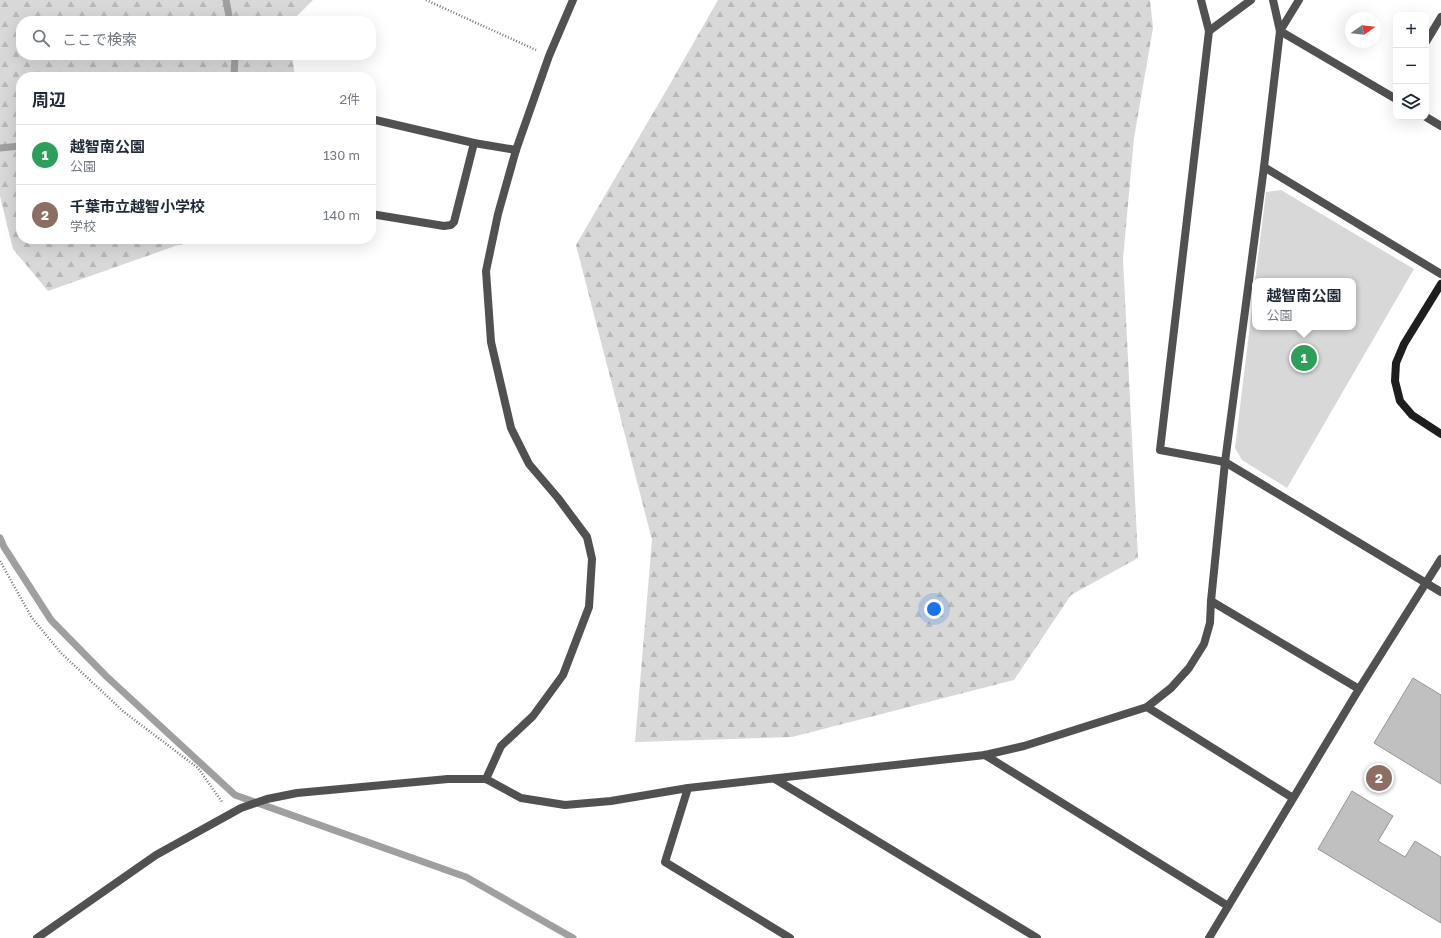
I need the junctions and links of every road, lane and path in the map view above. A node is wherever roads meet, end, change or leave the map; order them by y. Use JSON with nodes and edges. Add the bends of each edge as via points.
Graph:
{"nodes":[{"id":1,"x":426,"y":0,"type":"edge"},
{"id":2,"x":573,"y":0,"type":"edge"},
{"id":3,"x":1201,"y":0,"type":"edge"},
{"id":4,"x":1251,"y":0,"type":"edge"},
{"id":5,"x":1273,"y":0,"type":"edge"},
{"id":6,"x":1300,"y":0,"type":"edge"},
{"id":7,"x":1441,"y":17,"type":"edge"},
{"id":8,"x":1209,"y":31,"type":"junction"},
{"id":9,"x":1280,"y":31,"type":"junction"},
{"id":10,"x":1429,"y":37,"type":"edge"},
{"id":11,"x":549,"y":56,"type":"junction"},
{"id":12,"x":1393,"y":95,"type":"edge"},
{"id":13,"x":1429,"y":119,"type":"edge"},
{"id":14,"x":376,"y":120,"type":"edge"},
{"id":15,"x":1441,"y":126,"type":"edge"},
{"id":16,"x":474,"y":143,"type":"junction"},
{"id":17,"x":516,"y":150,"type":"junction"},
{"id":18,"x":1264,"y":167,"type":"junction"},
{"id":19,"x":376,"y":215,"type":"edge"},
{"id":20,"x":1441,"y":274,"type":"edge"},
{"id":21,"x":1441,"y":284,"type":"edge"},
{"id":22,"x":1441,"y":434,"type":"edge"},
{"id":23,"x":1225,"y":462,"type":"junction"},
{"id":24,"x":1441,"y":559,"type":"edge"},
{"id":25,"x":0,"y":561,"type":"edge"},
{"id":26,"x":1426,"y":583,"type":"junction"},
{"id":27,"x":1441,"y":592,"type":"edge"},
{"id":28,"x":1211,"y":601,"type":"junction"},
{"id":29,"x":1359,"y":690,"type":"junction"},
{"id":30,"x":1147,"y":707,"type":"junction"},
{"id":31,"x":985,"y":755,"type":"junction"},
{"id":32,"x":486,"y":779,"type":"junction"},
{"id":33,"x":775,"y":779,"type":"junction"},
{"id":34,"x":688,"y":788,"type":"junction"},
{"id":35,"x":1293,"y":798,"type":"junction"},
{"id":36,"x":231,"y":813,"type":"junction"},
{"id":37,"x":1228,"y":906,"type":"junction"},
{"id":38,"x":37,"y":938,"type":"edge"},
{"id":39,"x":790,"y":938,"type":"edge"},
{"id":40,"x":1037,"y":938,"type":"edge"},
{"id":41,"x":1209,"y":938,"type":"edge"}],
"edges":[{"from":1,"to":11,"type":"path"},
{"from":2,"to":11,"type":"street"},
{"from":3,"to":8,"type":"street"},
{"from":4,"to":8,"type":"street"},
{"from":5,"to":9,"type":"street"},
{"from":6,"to":9,"type":"street"},
{"from":7,"to":10,"type":"street"},
{"from":8,"to":23,"type":"street","via":[[1160,450]]},
{"from":9,"to":12,"type":"street"},
{"from":9,"to":18,"type":"street"},
{"from":11,"to":17,"type":"street"},
{"from":13,"to":15,"type":"street"},
{"from":14,"to":16,"type":"street"},
{"from":16,"to":17,"type":"street"},
{"from":16,"to":19,"type":"street","via":[[454,222],[451,225]]},
{"from":17,"to":32,"type":"street","via":[[498,214],[486,271],[492,342],[511,428],[529,464],[587,537],[592,559],[589,607],[562,675],[533,716],[501,746]]},
{"from":18,"to":20,"type":"street"},
{"from":18,"to":23,"type":"street"},
{"from":21,"to":22,"type":"street","via":[[1404,344],[1396,363],[1395,381],[1400,401],[1412,415]]},
{"from":23,"to":26,"type":"street"},
{"from":23,"to":28,"type":"street"},
{"from":24,"to":26,"type":"street"},
{"from":25,"to":36,"type":"path","via":[[32,618],[61,653],[124,712],[198,768]]},
{"from":26,"to":27,"type":"street"},
{"from":26,"to":29,"type":"street"},
{"from":28,"to":29,"type":"street"},
{"from":28,"to":30,"type":"street","via":[[1210,623],[1204,644],[1189,668],[1171,688]]},
{"from":29,"to":35,"type":"street"},
{"from":30,"to":31,"type":"street","via":[[1024,746]]},
{"from":30,"to":35,"type":"street"},
{"from":31,"to":33,"type":"street"},
{"from":31,"to":37,"type":"street"},
{"from":32,"to":34,"type":"street","via":[[521,798],[565,805],[612,801]]},
{"from":32,"to":36,"type":"street","via":[[440,780],[297,793],[267,799]]},
{"from":33,"to":34,"type":"street"},
{"from":33,"to":40,"type":"street"},
{"from":34,"to":39,"type":"street","via":[[665,862]]},
{"from":35,"to":37,"type":"street"},
{"from":36,"to":38,"type":"street","via":[[156,855]]},
{"from":37,"to":41,"type":"street"}]}
